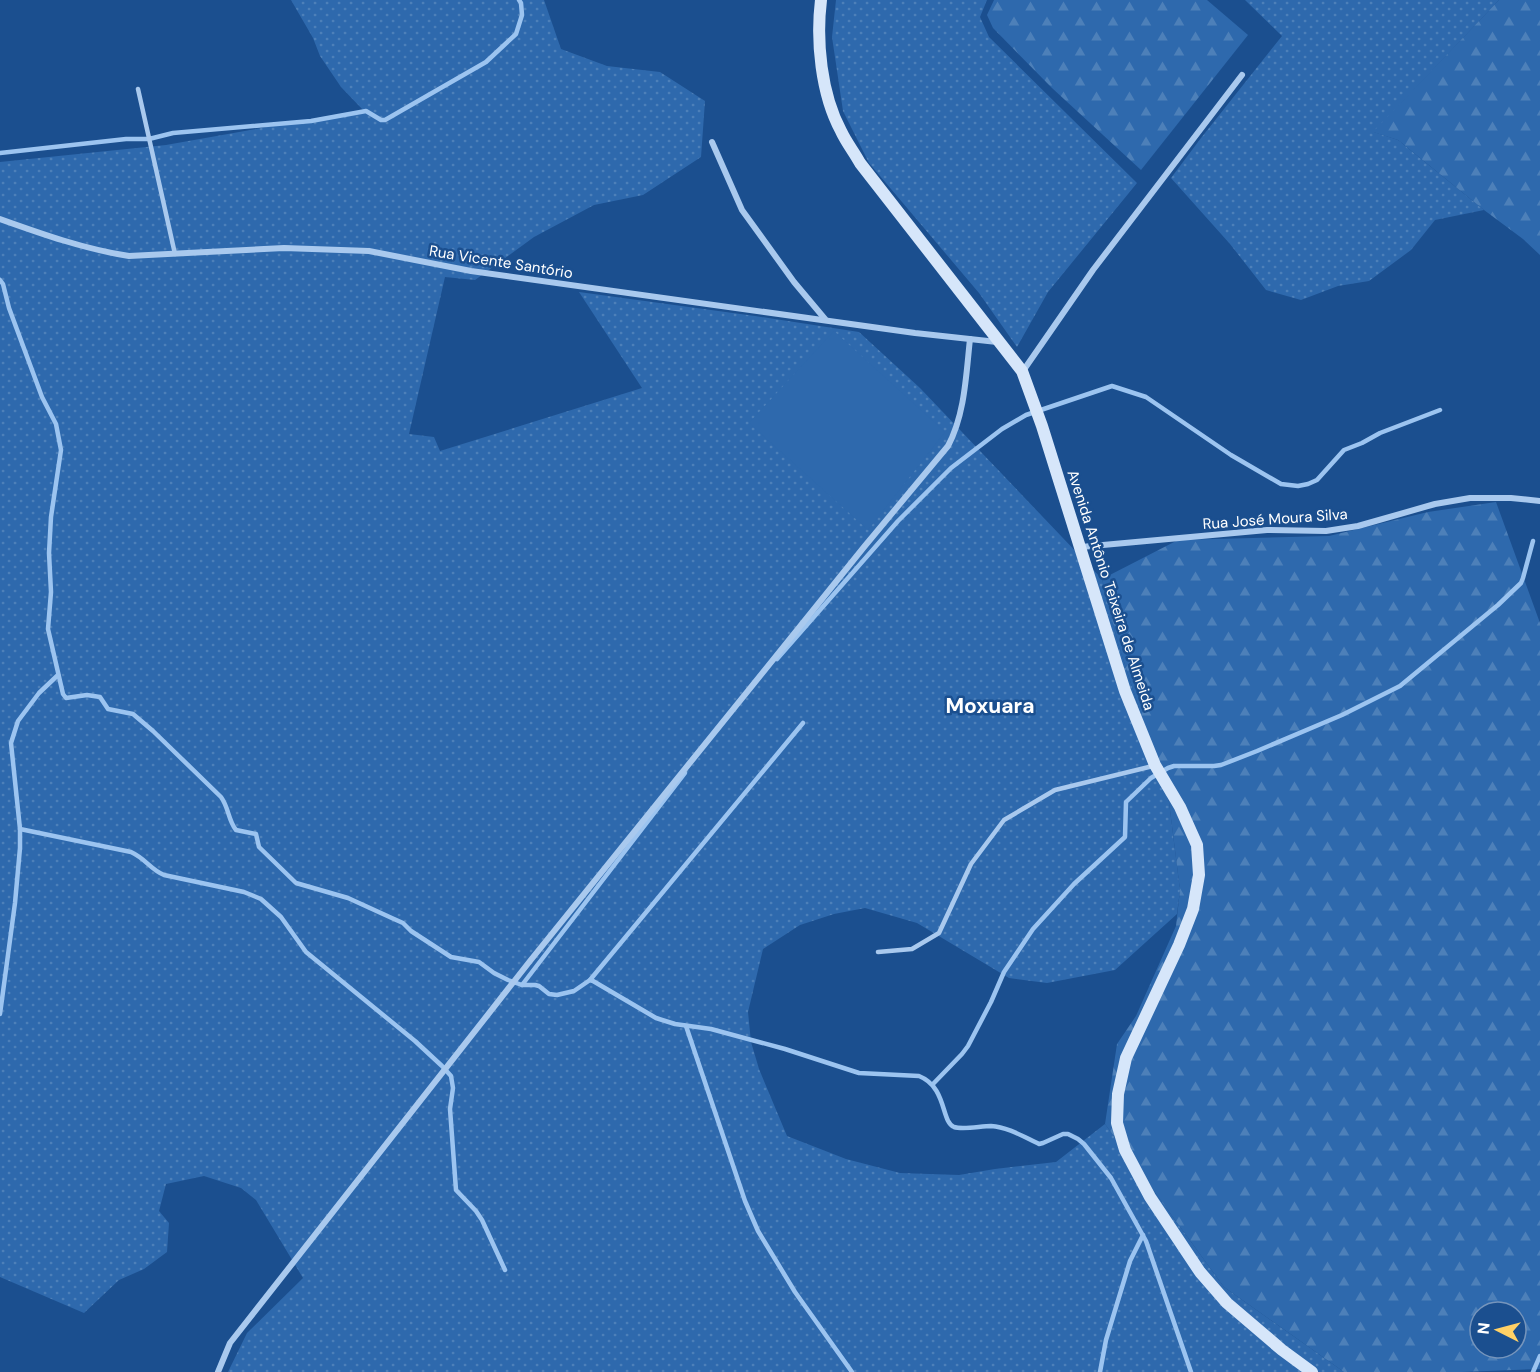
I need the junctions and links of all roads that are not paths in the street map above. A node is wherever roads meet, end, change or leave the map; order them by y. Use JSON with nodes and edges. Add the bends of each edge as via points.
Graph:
{"nodes":[{"id":1,"x":821,"y":0,"type":"edge"},
{"id":2,"x":1242,"y":75,"type":"dead end"},
{"id":3,"x":138,"y":89,"type":"dead end"},
{"id":4,"x":712,"y":142,"type":"dead end"},
{"id":5,"x":0,"y":219,"type":"edge"},
{"id":6,"x":175,"y":254,"type":"junction"},
{"id":7,"x":825,"y":320,"type":"junction"},
{"id":8,"x":970,"y":339,"type":"junction"},
{"id":9,"x":1001,"y":343,"type":"junction"},
{"id":10,"x":1022,"y":372,"type":"junction"},
{"id":11,"x":1540,"y":501,"type":"edge"},
{"id":12,"x":1080,"y":547,"type":"junction"},
{"id":13,"x":1155,"y":765,"type":"junction"},
{"id":14,"x":878,"y":952,"type":"dead end"},
{"id":15,"x":218,"y":1372,"type":"edge"},
{"id":16,"x":1312,"y":1372,"type":"edge"}],
"edges":[{"from":1,"to":9,"type":"street","name":"Avenida Antônio Teixeira de Almeida","via":[[820,46],[825,91],[840,130],[860,163]]},
{"from":2,"to":10,"type":"street","via":[[1093,270]]},
{"from":3,"to":6,"type":"lane"},
{"from":4,"to":7,"type":"street","via":[[742,210]]},
{"from":5,"to":6,"type":"street","name":"Rua Vicente Santório","via":[[56,240],[107,253]]},
{"from":6,"to":7,"type":"street","name":"Rua Vicente Santório","via":[[284,248],[369,251],[471,271]]},
{"from":7,"to":8,"type":"street","name":"Rua Vicente Santório"},
{"from":8,"to":9,"type":"street","name":"Rua Vicente Santório"},
{"from":8,"to":15,"type":"street","via":[[960,416],[948,446],[530,961],[230,1343]]},
{"from":9,"to":10,"type":"street","name":"Avenida Antônio Teixeira de Almeida"},
{"from":10,"to":12,"type":"street","name":"Avenida Antônio Teixeira de Almeida"},
{"from":11,"to":12,"type":"street","name":"Rua José Moura Silva","via":[[1470,498],[1326,531],[1267,530]]},
{"from":12,"to":13,"type":"street","name":"Avenida Antônio Teixeira de Almeida","via":[[1125,691]]},
{"from":13,"to":14,"type":"lane","via":[[1055,790],[1004,820],[971,864],[939,933],[912,949]]},
{"from":13,"to":16,"type":"street","name":"Avenida Antônio Teixeira de Almeida","via":[[1197,845],[1199,875],[1193,909],[1179,945],[1126,1058],[1117,1122],[1125,1150],[1150,1197],[1200,1272],[1227,1303]]}]}
